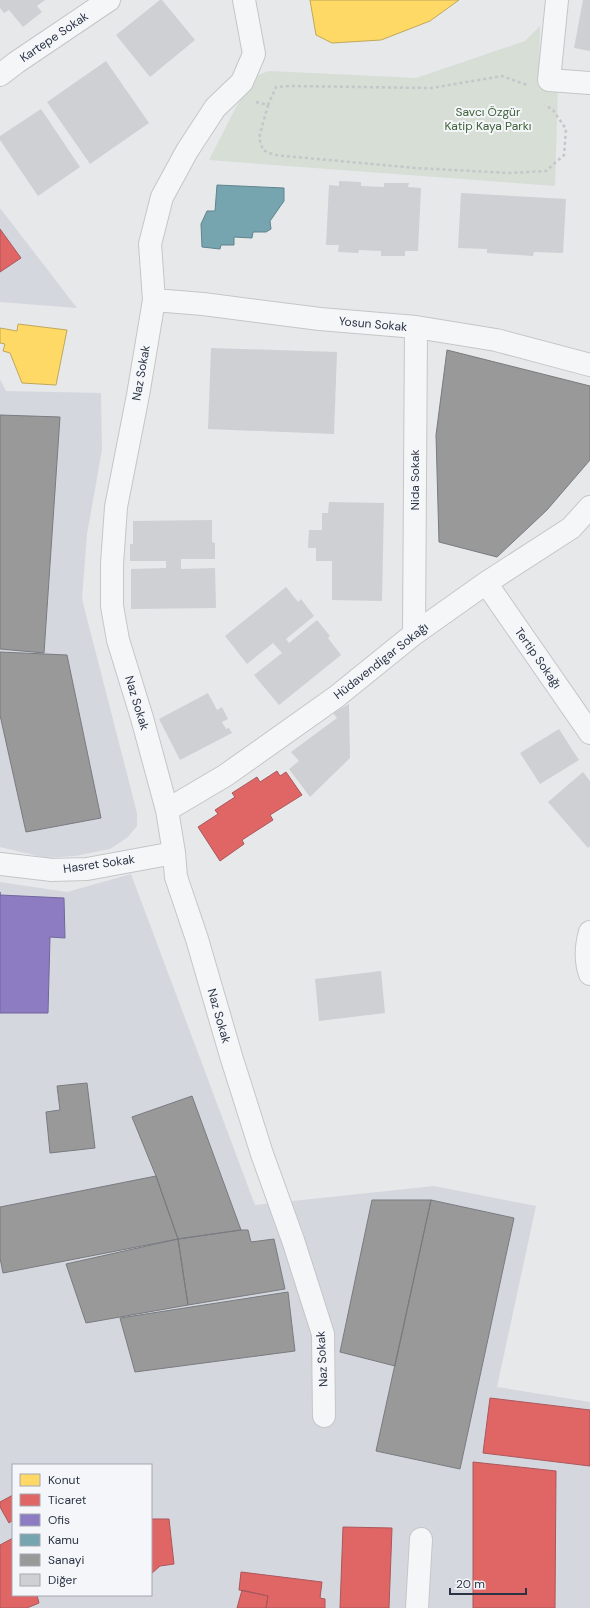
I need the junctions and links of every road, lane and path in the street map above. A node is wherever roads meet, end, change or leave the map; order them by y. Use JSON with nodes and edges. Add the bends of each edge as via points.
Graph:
{"nodes":[{"id":1,"x":109,"y":0,"type":"edge"},
{"id":2,"x":244,"y":0,"type":"edge"},
{"id":3,"x":557,"y":0,"type":"edge"},
{"id":4,"x":0,"y":75,"type":"edge"},
{"id":5,"x":549,"y":80,"type":"junction"},
{"id":6,"x":590,"y":83,"type":"edge"},
{"id":7,"x":525,"y":85,"type":"junction"},
{"id":8,"x":529,"y":90,"type":"dead end"},
{"id":9,"x":228,"y":96,"type":"junction"},
{"id":10,"x":543,"y":103,"type":"dead end"},
{"id":11,"x":268,"y":105,"type":"junction"},
{"id":12,"x":154,"y":300,"type":"junction"},
{"id":13,"x":416,"y":327,"type":"junction"},
{"id":14,"x":590,"y":365,"type":"edge"},
{"id":15,"x":590,"y":507,"type":"edge"},
{"id":16,"x":486,"y":583,"type":"junction"},
{"id":17,"x":414,"y":634,"type":"junction"},
{"id":18,"x":590,"y":733,"type":"edge"},
{"id":19,"x":167,"y":810,"type":"junction"},
{"id":20,"x":174,"y":853,"type":"junction"},
{"id":21,"x":0,"y":864,"type":"edge"},
{"id":22,"x":590,"y":932,"type":"edge"},
{"id":23,"x":590,"y":974,"type":"edge"},
{"id":24,"x":324,"y":1416,"type":"dead end"},
{"id":25,"x":420,"y":1539,"type":"dead end"},
{"id":26,"x":417,"y":1608,"type":"edge"}],
"edges":[{"from":1,"to":4,"type":"street","name":"Kartepe Sokak"},
{"from":2,"to":9,"type":"street","name":"Naz Sokak","via":[[254,54],[242,82]]},
{"from":3,"to":5,"type":"street"},
{"from":5,"to":6,"type":"street"},
{"from":5,"to":7,"type":"path"},
{"from":7,"to":8,"type":"path"},
{"from":7,"to":11,"type":"path","via":[[502,76],[432,88],[276,87]]},
{"from":9,"to":11,"type":"path"},
{"from":9,"to":12,"type":"street","name":"Naz Sokak","via":[[215,108],[199,132],[162,197],[150,244]]},
{"from":10,"to":11,"type":"path","via":[[553,110],[566,129],[564,155],[546,171],[508,173],[416,168],[274,155],[263,150],[259,138]]},
{"from":12,"to":13,"type":"street","name":"Yosun Sokak"},
{"from":12,"to":19,"type":"street","name":"Naz Sokak","via":[[116,507],[112,606],[118,640]]},
{"from":13,"to":14,"type":"street","name":"Yosun Sokak","via":[[496,340]]},
{"from":13,"to":17,"type":"street","name":"Nida Sokak"},
{"from":15,"to":16,"type":"street","name":"Hüdavendigar Sokağı","via":[[571,528]]},
{"from":16,"to":17,"type":"street","name":"Hüdavendigar Sokağı"},
{"from":16,"to":18,"type":"street","name":"Tertip Sokağı"},
{"from":17,"to":19,"type":"street","name":"Hüdavendigar Sokağı","via":[[336,697],[226,774]]},
{"from":19,"to":20,"type":"street","name":"Naz Sokak"},
{"from":20,"to":21,"type":"street","name":"Hasret Sokak","via":[[87,869],[52,870]]},
{"from":20,"to":24,"type":"street","name":"Naz Sokak","via":[[176,877],[231,1056],[323,1334]]},
{"from":22,"to":23,"type":"street","via":[[586,964]]},
{"from":25,"to":26,"type":"street"}]}
